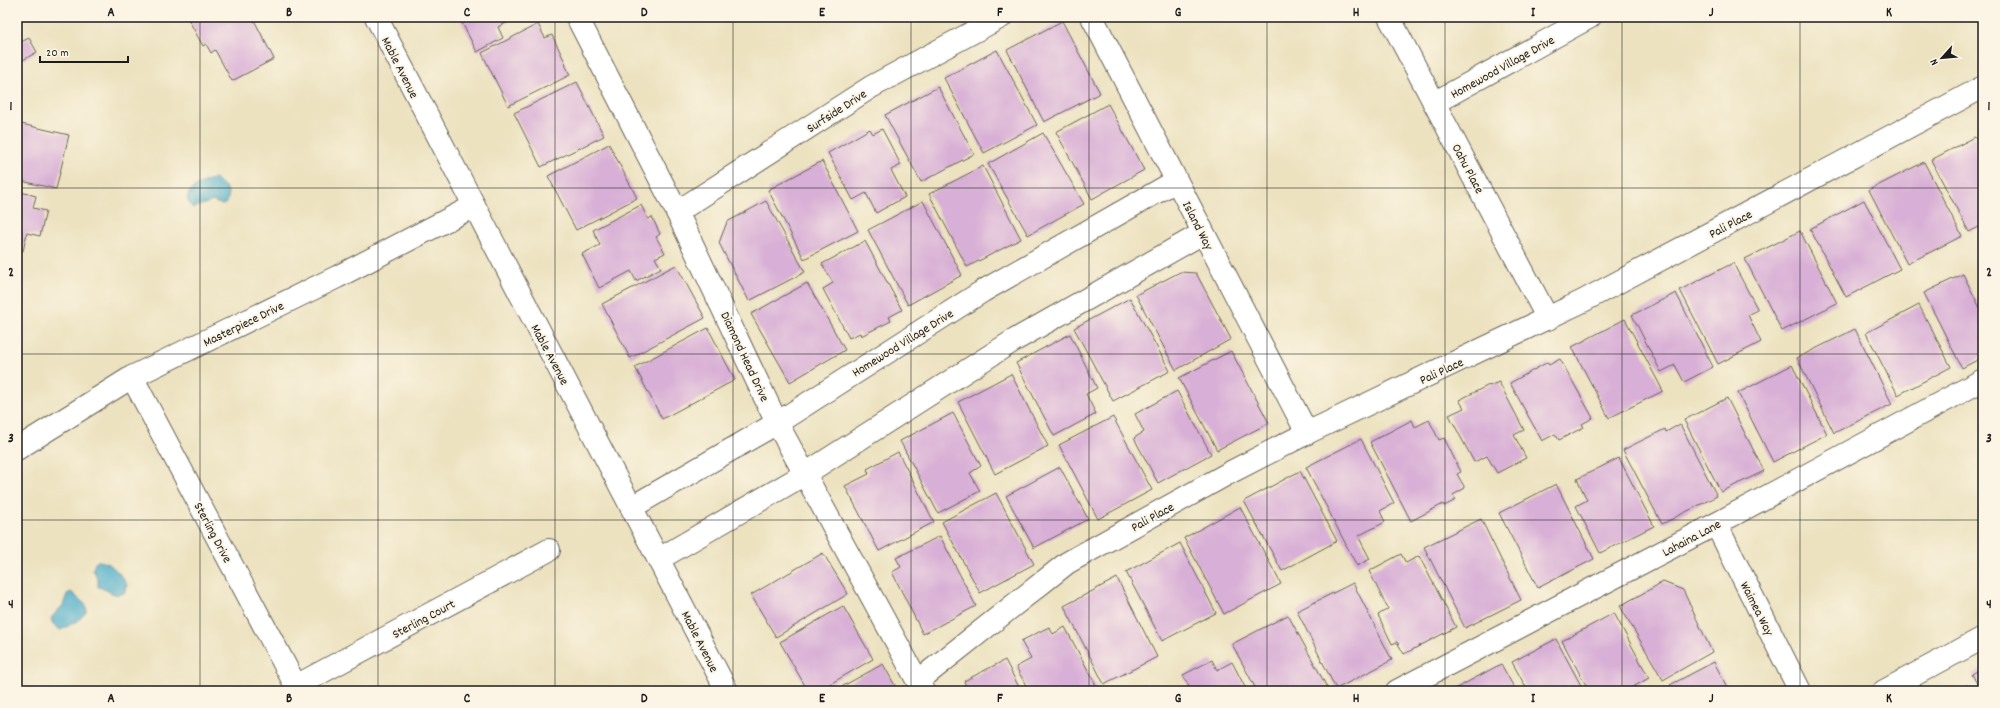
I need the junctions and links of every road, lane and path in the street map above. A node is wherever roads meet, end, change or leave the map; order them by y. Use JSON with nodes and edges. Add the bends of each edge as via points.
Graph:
{"nodes":[{"id":1,"x":376,"y":17,"type":"edge"},
{"id":2,"x":576,"y":17,"type":"edge"},
{"id":3,"x":1001,"y":17,"type":"edge"},
{"id":4,"x":1092,"y":17,"type":"edge"},
{"id":5,"x":1389,"y":17,"type":"edge"},
{"id":6,"x":1590,"y":17,"type":"edge"},
{"id":7,"x":1983,"y":87,"type":"edge"},
{"id":8,"x":1434,"y":102,"type":"junction"},
{"id":9,"x":1176,"y":181,"type":"junction"},
{"id":10,"x":474,"y":206,"type":"junction"},
{"id":11,"x":677,"y":212,"type":"junction"},
{"id":12,"x":1203,"y":233,"type":"junction"},
{"id":13,"x":1548,"y":319,"type":"junction"},
{"id":14,"x":132,"y":378,"type":"junction"},
{"id":15,"x":1983,"y":380,"type":"edge"},
{"id":16,"x":777,"y":423,"type":"junction"},
{"id":17,"x":1307,"y":433,"type":"junction"},
{"id":18,"x":17,"y":449,"type":"edge"},
{"id":19,"x":805,"y":474,"type":"junction"},
{"id":20,"x":632,"y":507,"type":"junction"},
{"id":21,"x":1716,"y":524,"type":"junction"},
{"id":22,"x":550,"y":550,"type":"dead end"},
{"id":23,"x":659,"y":559,"type":"junction"},
{"id":24,"x":1983,"y":638,"type":"edge"},
{"id":25,"x":296,"y":686,"type":"joint"},
{"id":26,"x":921,"y":686,"type":"edge"},
{"id":27,"x":727,"y":691,"type":"edge"},
{"id":28,"x":1397,"y":691,"type":"edge"},
{"id":29,"x":1800,"y":691,"type":"edge"},
{"id":30,"x":1884,"y":691,"type":"edge"}],
"edges":[{"from":1,"to":10,"type":"street","name":"Mable Avenue"},
{"from":2,"to":11,"type":"street","name":"Diamond Head Drive"},
{"from":3,"to":11,"type":"street","name":"Surfside Drive","via":[[871,87]]},
{"from":4,"to":9,"type":"street","name":"Island Way"},
{"from":5,"to":8,"type":"street","name":"Oahu Place"},
{"from":6,"to":8,"type":"street","name":"Homewood Village Drive"},
{"from":7,"to":13,"type":"street","name":"Pali Place"},
{"from":8,"to":13,"type":"street","name":"Oahu Place"},
{"from":9,"to":12,"type":"street","name":"Island Way"},
{"from":9,"to":16,"type":"street","name":"Homewood Village Drive","via":[[983,291]]},
{"from":10,"to":14,"type":"street","name":"Masterpiece Drive"},
{"from":10,"to":20,"type":"street","name":"Mable Avenue"},
{"from":11,"to":16,"type":"street","name":"Diamond Head Drive"},
{"from":12,"to":17,"type":"street","name":"Island Way"},
{"from":12,"to":19,"type":"street","via":[[1013,341]]},
{"from":13,"to":17,"type":"street","name":"Pali Place"},
{"from":14,"to":18,"type":"street","name":"Masterpiece Drive"},
{"from":14,"to":25,"type":"street","name":"Sterling Drive"},
{"from":15,"to":21,"type":"street","name":"Lahaina Lane"},
{"from":16,"to":19,"type":"street","name":"Diamond Head Drive"},
{"from":16,"to":20,"type":"street","name":"Homewood Village Drive"},
{"from":17,"to":26,"type":"street","name":"Pali Place","via":[[1067,563]]},
{"from":19,"to":23,"type":"street"},
{"from":19,"to":26,"type":"street","name":"Diamond Head Drive"},
{"from":20,"to":23,"type":"street","name":"Mable Avenue"},
{"from":21,"to":28,"type":"street","name":"Lahaina Lane"},
{"from":21,"to":29,"type":"street","name":"Waimea Way"},
{"from":22,"to":25,"type":"street","name":"Sterling Court"},
{"from":23,"to":27,"type":"street","name":"Mable Avenue"},
{"from":24,"to":30,"type":"street"}]}
